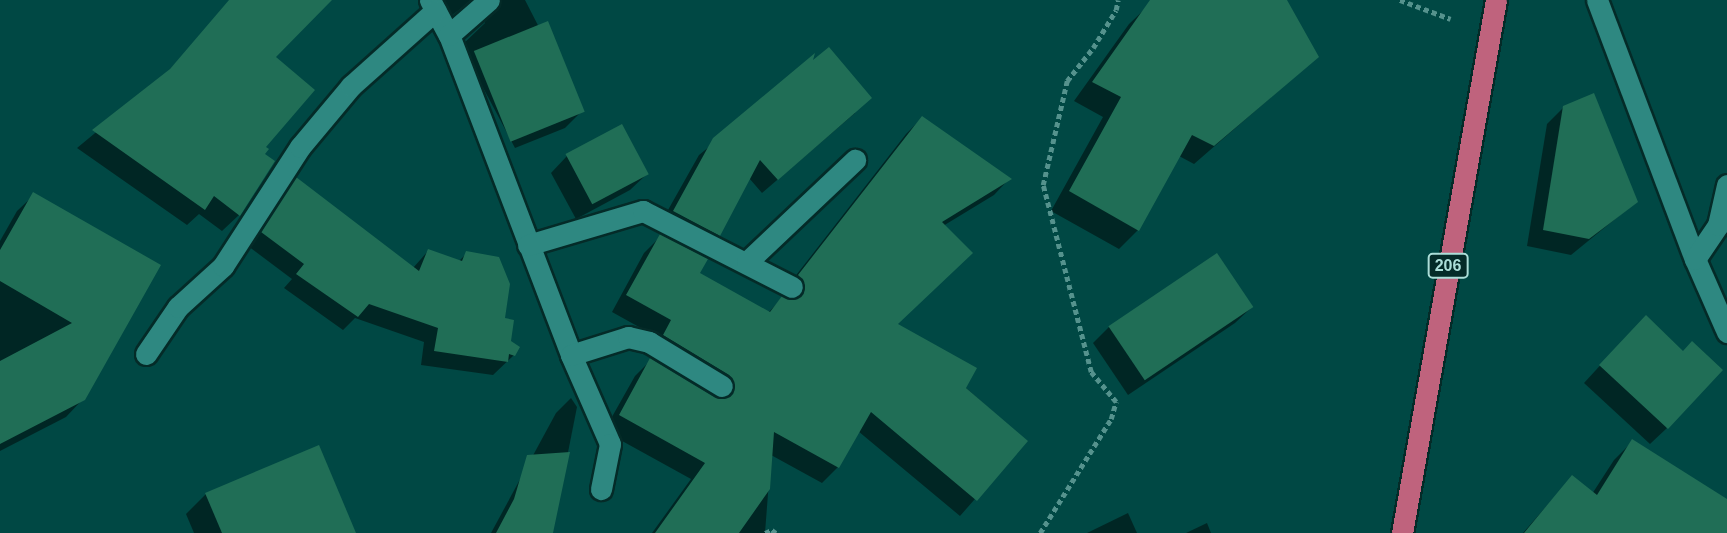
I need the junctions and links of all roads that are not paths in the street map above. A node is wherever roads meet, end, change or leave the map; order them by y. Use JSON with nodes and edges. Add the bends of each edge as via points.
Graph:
{"nodes":[{"id":1,"x":489,"y":0,"type":"edge"},
{"id":2,"x":1496,"y":0,"type":"edge"},
{"id":3,"x":1597,"y":0,"type":"edge"},
{"id":4,"x":433,"y":6,"type":"edge"},
{"id":5,"x":449,"y":34,"type":"junction"},
{"id":6,"x":855,"y":160,"type":"dead end"},
{"id":7,"x":1727,"y":185,"type":"edge"},
{"id":8,"x":528,"y":246,"type":"junction"},
{"id":9,"x":1695,"y":259,"type":"junction"},
{"id":10,"x":747,"y":262,"type":"junction"},
{"id":11,"x":792,"y":287,"type":"dead end"},
{"id":12,"x":1727,"y":332,"type":"edge"},
{"id":13,"x":146,"y":354,"type":"dead end"},
{"id":14,"x":571,"y":355,"type":"junction"},
{"id":15,"x":722,"y":386,"type":"dead end"},
{"id":16,"x":601,"y":489,"type":"dead end"},
{"id":17,"x":1402,"y":533,"type":"edge"}],
"edges":[{"from":1,"to":5,"type":"street"},
{"from":2,"to":17,"type":"highway","number":"206"},
{"from":3,"to":9,"type":"street"},
{"from":4,"to":5,"type":"street"},
{"from":4,"to":13,"type":"street","via":[[351,86],[300,147],[223,266],[178,307]]},
{"from":5,"to":8,"type":"street"},
{"from":6,"to":10,"type":"street"},
{"from":7,"to":9,"type":"street","via":[[1718,225]]},
{"from":8,"to":10,"type":"street","via":[[643,211]]},
{"from":8,"to":14,"type":"street"},
{"from":9,"to":12,"type":"street"},
{"from":10,"to":11,"type":"street"},
{"from":14,"to":15,"type":"street","via":[[628,337],[649,342]]},
{"from":14,"to":16,"type":"street","via":[[610,444]]}]}
